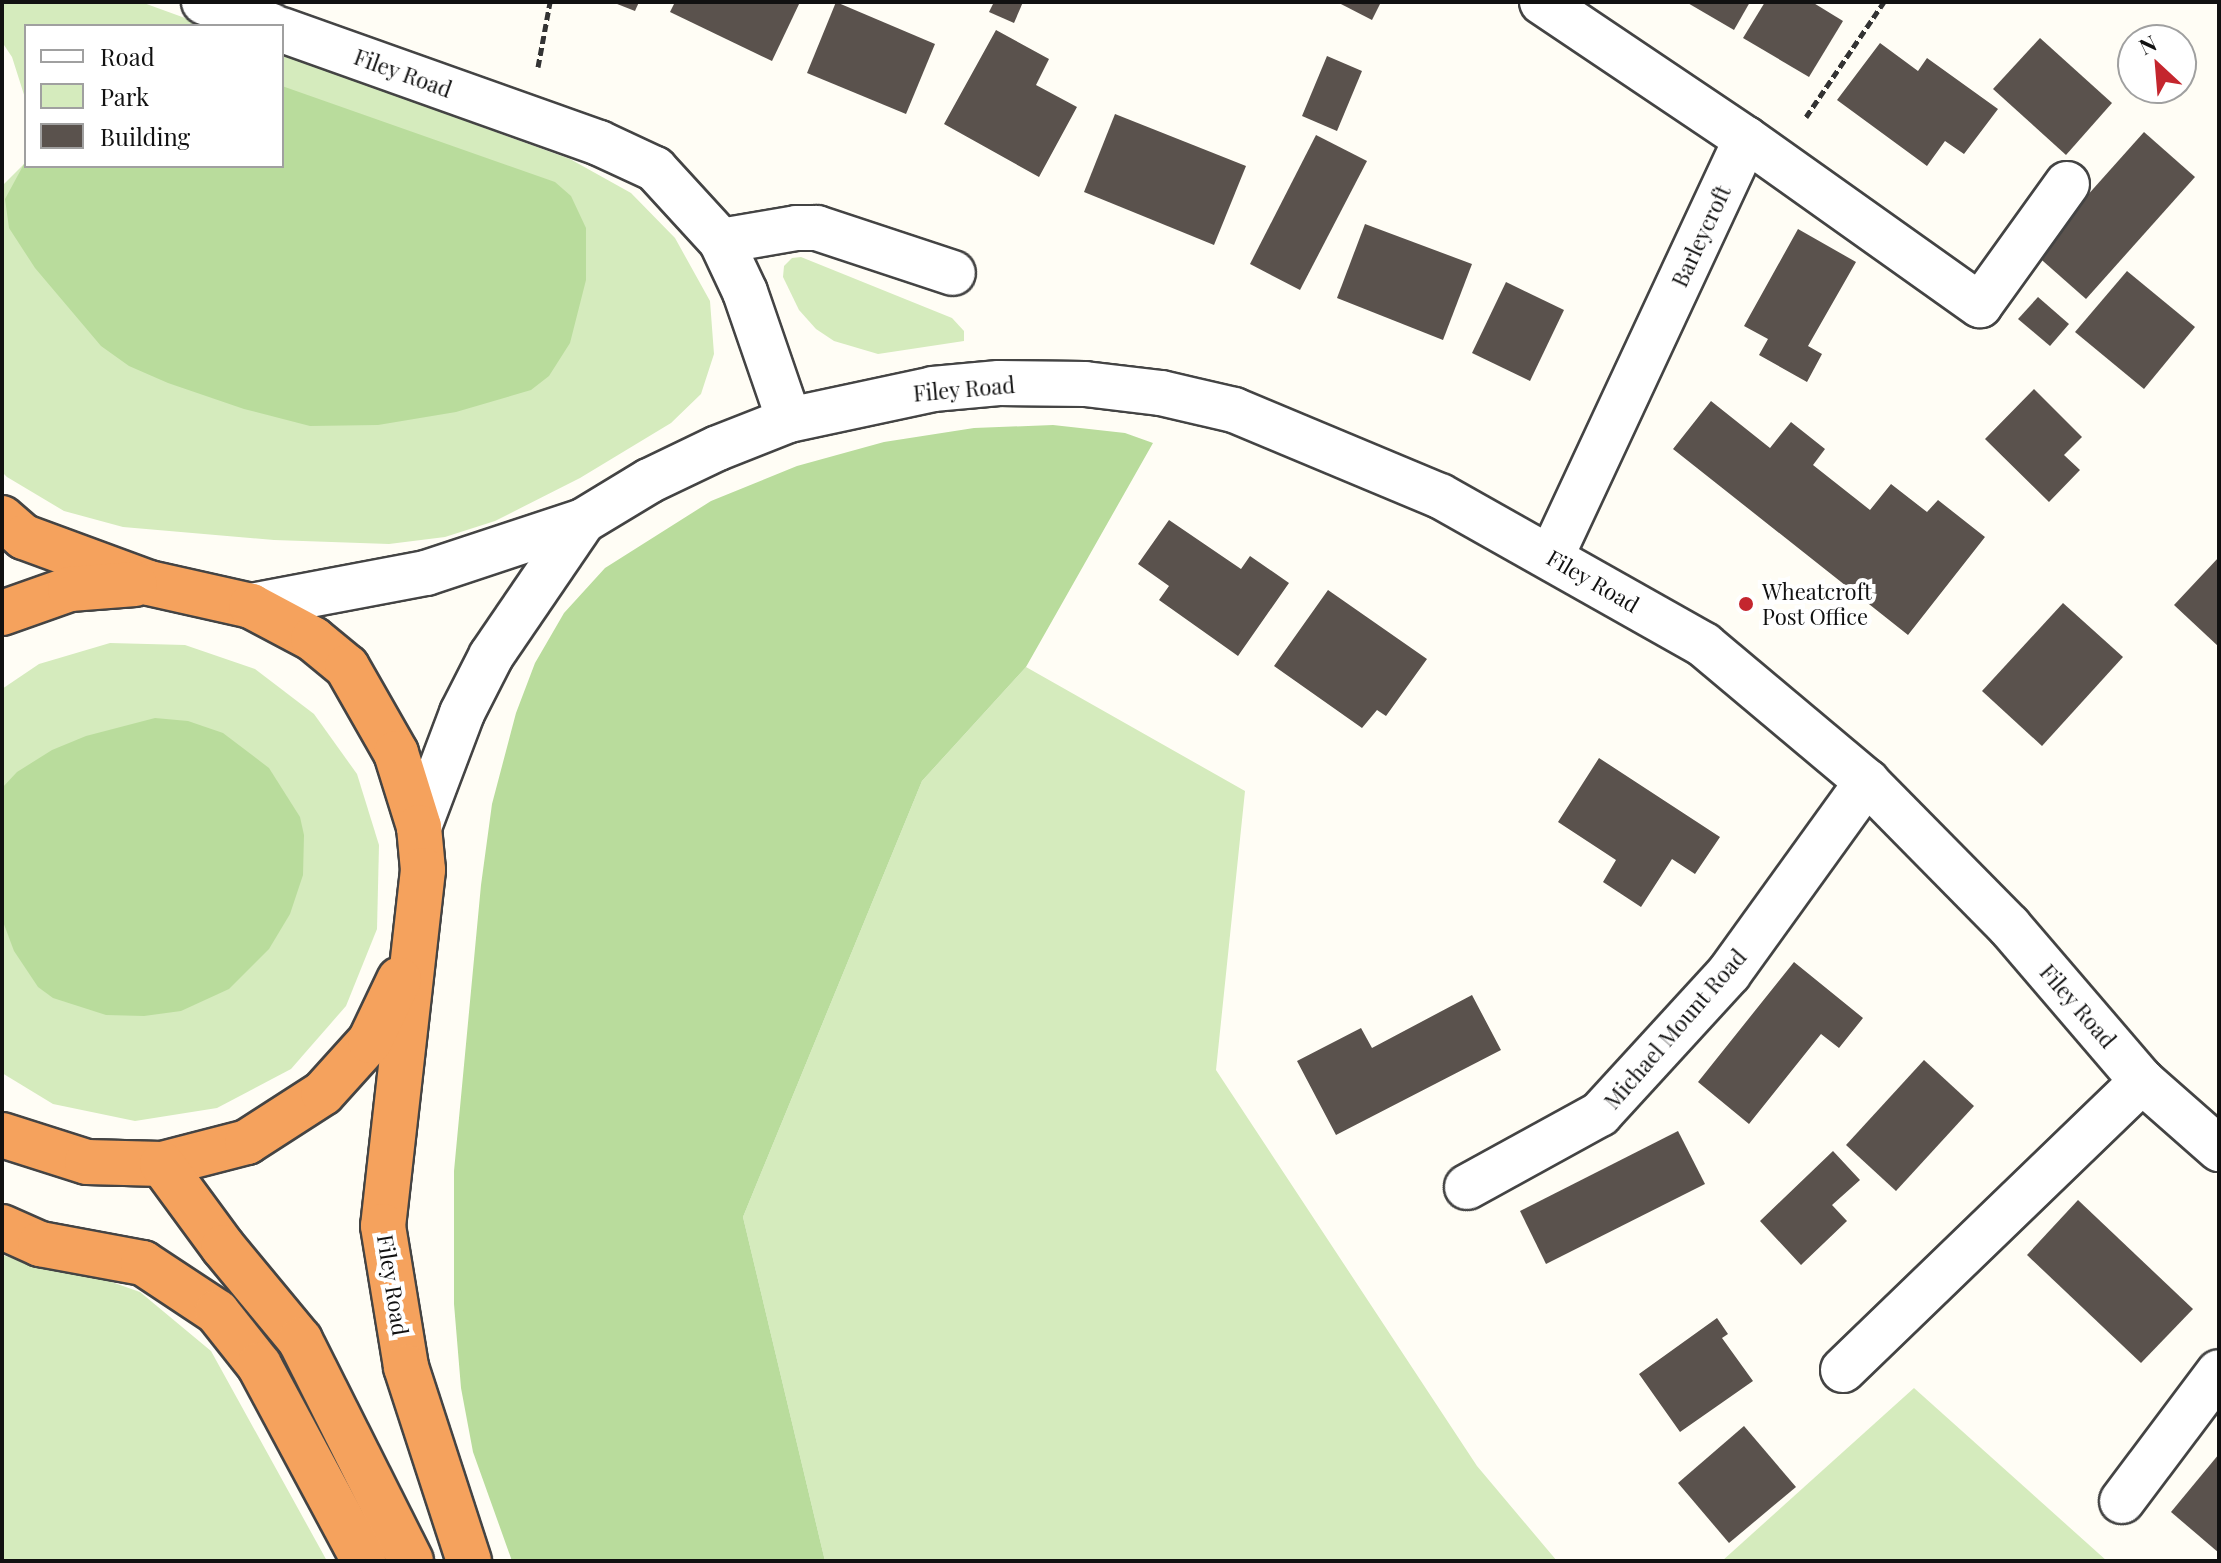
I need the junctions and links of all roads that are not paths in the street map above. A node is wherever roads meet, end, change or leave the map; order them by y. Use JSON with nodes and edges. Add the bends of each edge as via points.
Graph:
{"nodes":[{"id":1,"x":204,"y":2,"type":"edge"},
{"id":2,"x":1542,"y":2,"type":"edge"},
{"id":3,"x":266,"y":24,"type":"edge"},
{"id":4,"x":284,"y":31,"type":"edge"},
{"id":5,"x":1762,"y":150,"type":"junction"},
{"id":6,"x":2067,"y":184,"type":"dead end"},
{"id":7,"x":721,"y":241,"type":"junction"},
{"id":8,"x":953,"y":273,"type":"dead end"},
{"id":9,"x":789,"y":420,"type":"junction"},
{"id":10,"x":2,"y":518,"type":"edge"},
{"id":11,"x":583,"y":521,"type":"junction"},
{"id":12,"x":1551,"y":557,"type":"junction"},
{"id":13,"x":149,"y":583,"type":"junction"},
{"id":14,"x":251,"y":606,"type":"junction"},
{"id":15,"x":2,"y":613,"type":"edge"},
{"id":16,"x":1867,"y":782,"type":"junction"},
{"id":17,"x":419,"y":827,"type":"junction"},
{"id":18,"x":412,"y":952,"type":"junction"},
{"id":19,"x":2142,"y":1081,"type":"junction"},
{"id":20,"x":2,"y":1135,"type":"edge"},
{"id":21,"x":2219,"y":1149,"type":"edge"},
{"id":22,"x":162,"y":1164,"type":"junction"},
{"id":23,"x":1467,"y":1187,"type":"dead end"},
{"id":24,"x":2,"y":1227,"type":"edge"},
{"id":25,"x":1843,"y":1370,"type":"dead end"},
{"id":26,"x":2219,"y":1372,"type":"edge"},
{"id":27,"x":2122,"y":1501,"type":"dead end"},
{"id":28,"x":364,"y":1561,"type":"edge"},
{"id":29,"x":411,"y":1561,"type":"edge"},
{"id":30,"x":469,"y":1561,"type":"edge"}],
"edges":[{"from":1,"to":3,"type":"street"},
{"from":2,"to":5,"type":"street"},
{"from":4,"to":7,"type":"street","name":"Filey Road","via":[[599,143],[655,169]]},
{"from":5,"to":6,"type":"street","via":[[1980,305]]},
{"from":5,"to":12,"type":"street","name":"Barleycroft"},
{"from":7,"to":8,"type":"street","via":[[817,228]]},
{"from":7,"to":9,"type":"street","name":"Filey Road","via":[[745,292]]},
{"from":9,"to":11,"type":"street","name":"Filey Road","via":[[677,468]]},
{"from":9,"to":12,"type":"street","name":"Filey Road","via":[[933,389],[999,383],[1085,384],[1161,393],[1234,410],[1299,436],[1440,496]]},
{"from":10,"to":13,"type":"highway","name":"Filey Road","via":[[24,537]]},
{"from":11,"to":14,"type":"street","name":"Filey Road","via":[[426,573]]},
{"from":11,"to":17,"type":"street","name":"Filey Road","via":[[491,656],[462,713]]},
{"from":12,"to":16,"type":"street","name":"Filey Road","via":[[1704,645]]},
{"from":13,"to":14,"type":"highway","name":"Filey Road"},
{"from":13,"to":15,"type":"highway","name":"Filey Road","via":[[70,589]]},
{"from":14,"to":17,"type":"highway","name":"Filey Road","via":[[313,639],[347,667],[396,753]]},
{"from":16,"to":19,"type":"street","name":"Filey Road","via":[[2009,926]]},
{"from":16,"to":23,"type":"street","name":"Michael Mount Road","via":[[1729,973],[1600,1114]]},
{"from":17,"to":18,"type":"highway","name":"Filey Road","via":[[423,870]]},
{"from":18,"to":22,"type":"highway","name":"Filey Road","via":[[370,1041],[323,1093],[247,1142]]},
{"from":18,"to":30,"type":"highway","name":"Filey Road","via":[[383,1226],[406,1367]]},
{"from":19,"to":21,"type":"street","name":"Filey Road"},
{"from":19,"to":25,"type":"street"},
{"from":20,"to":22,"type":"highway","name":"Filey Road","via":[[87,1162]]},
{"from":22,"to":29,"type":"highway","via":[[300,1340]]},
{"from":24,"to":28,"type":"highway","via":[[40,1244],[143,1263],[217,1312],[259,1365]]},
{"from":26,"to":27,"type":"street"}]}
